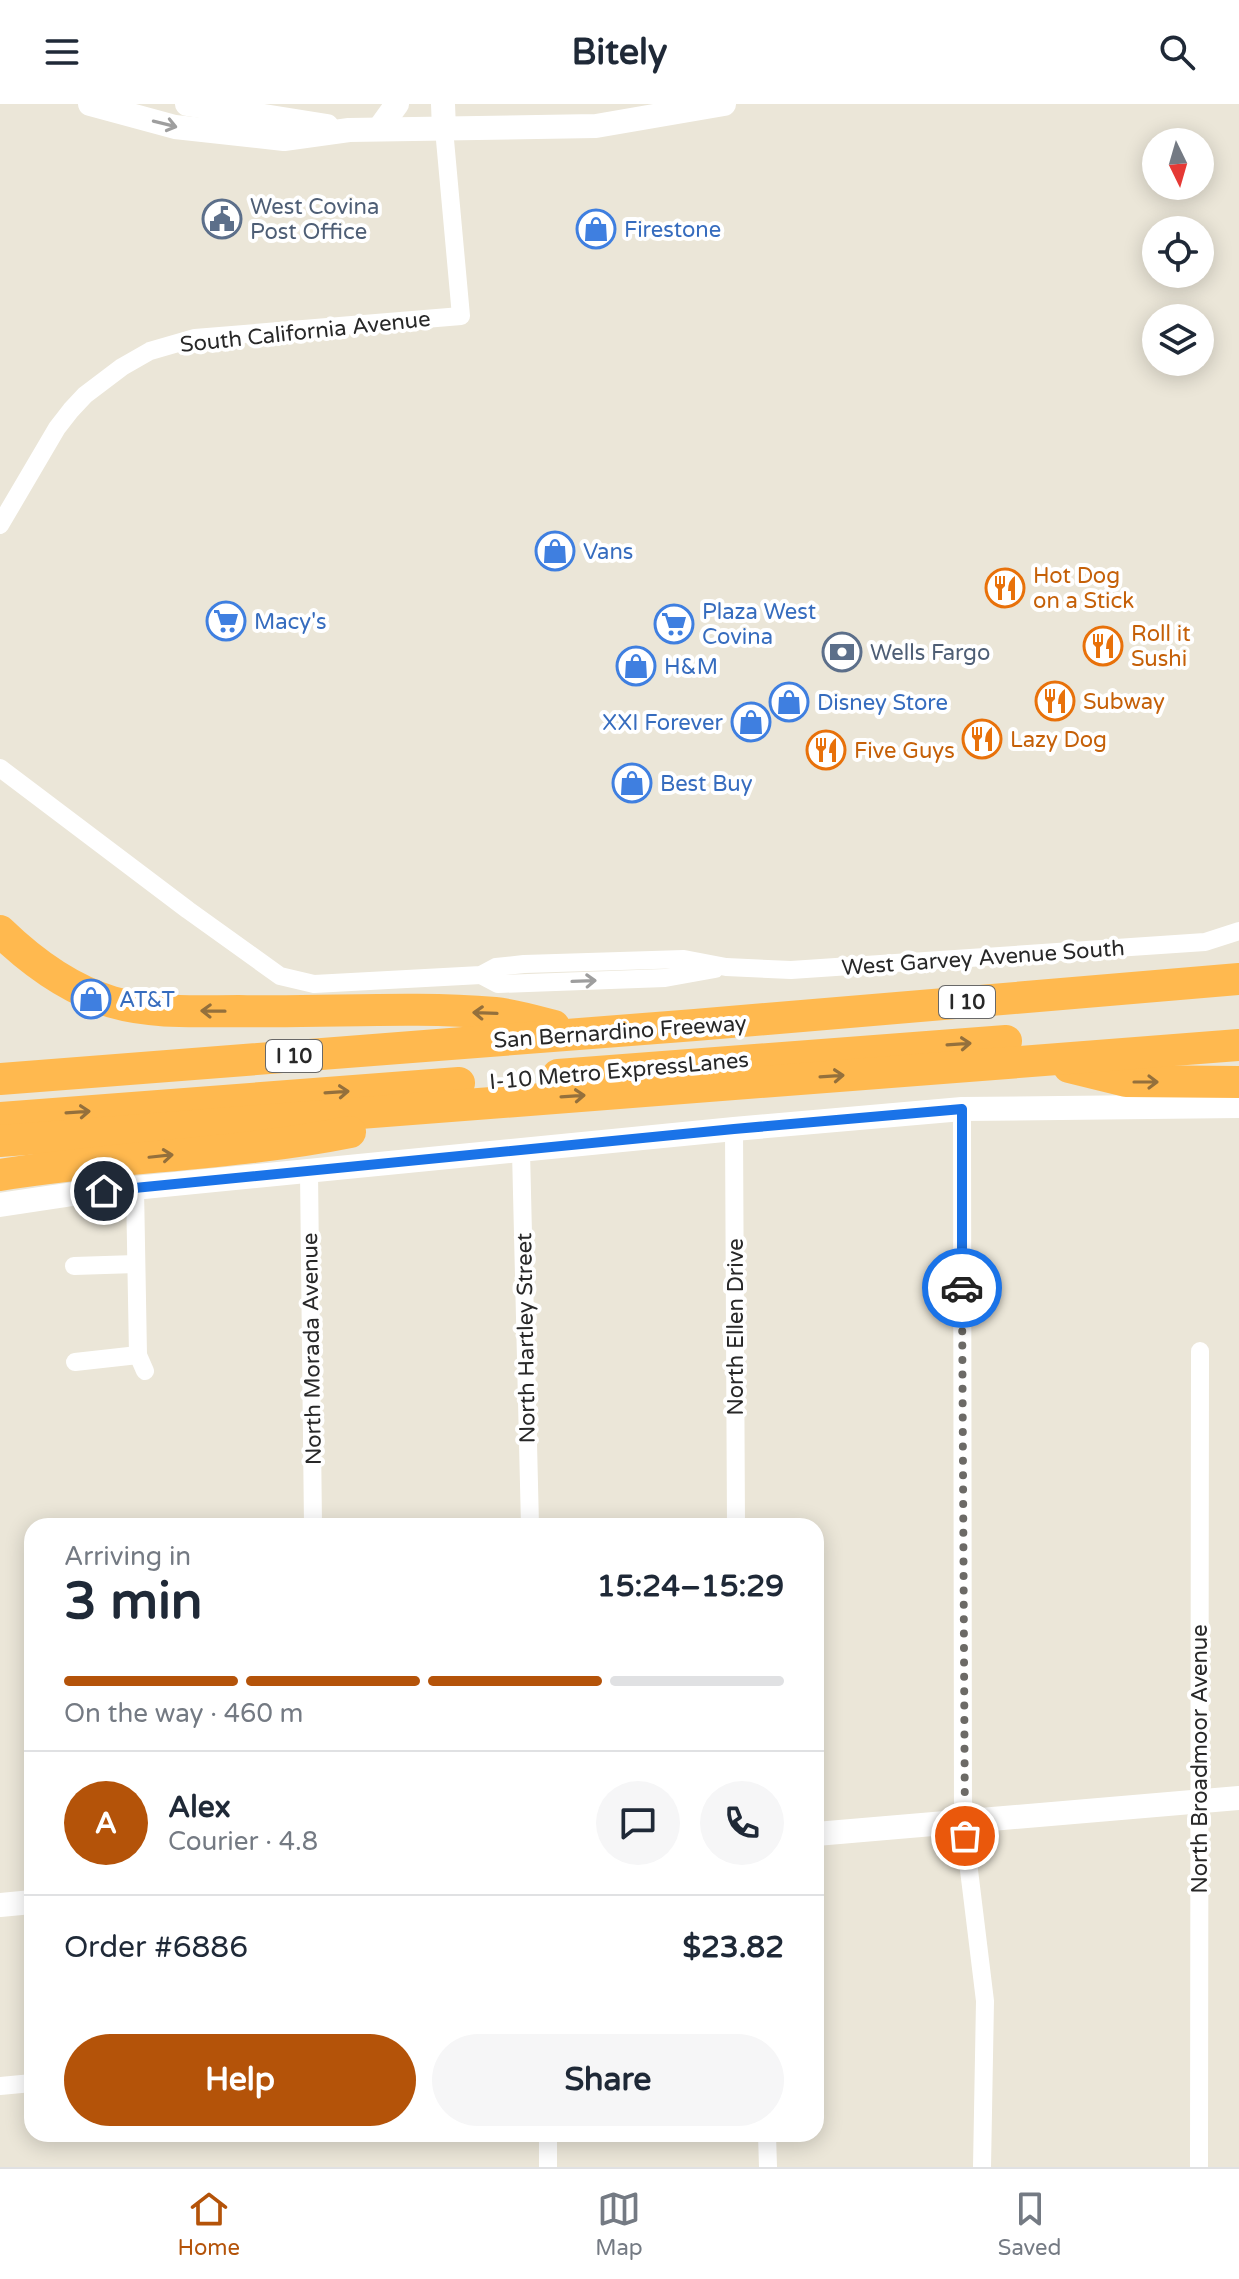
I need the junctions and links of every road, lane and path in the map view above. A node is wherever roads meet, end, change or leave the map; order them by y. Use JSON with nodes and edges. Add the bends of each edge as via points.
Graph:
{"nodes":[{"id":1,"x":90,"y":104,"type":"edge"},
{"id":2,"x":187,"y":104,"type":"edge"},
{"id":3,"x":397,"y":104,"type":"edge"},
{"id":4,"x":443,"y":104,"type":"edge"},
{"id":5,"x":724,"y":104,"type":"edge"},
{"id":6,"x":379,"y":129,"type":"junction"},
{"id":7,"x":444,"y":129,"type":"junction"},
{"id":8,"x":349,"y":130,"type":"junction"},
{"id":9,"x":0,"y":523,"type":"edge"},
{"id":10,"x":0,"y":768,"type":"edge"},
{"id":11,"x":0,"y":931,"type":"edge"},
{"id":12,"x":1239,"y":931,"type":"edge"},
{"id":13,"x":1239,"y":979,"type":"edge"},
{"id":14,"x":1239,"y":1001,"type":"edge"},
{"id":15,"x":1239,"y":1024,"type":"edge"},
{"id":16,"x":589,"y":1033,"type":"junction"},
{"id":17,"x":1239,"y":1045,"type":"edge"},
{"id":18,"x":1043,"y":1060,"type":"junction"},
{"id":19,"x":0,"y":1079,"type":"edge"},
{"id":20,"x":1239,"y":1082,"type":"edge"},
{"id":21,"x":0,"y":1096,"type":"edge"},
{"id":22,"x":495,"y":1102,"type":"junction"},
{"id":23,"x":1239,"y":1106,"type":"edge"},
{"id":24,"x":962,"y":1109,"type":"junction"},
{"id":25,"x":0,"y":1118,"type":"edge"},
{"id":26,"x":734,"y":1129,"type":"junction"},
{"id":27,"x":48,"y":1138,"type":"junction"},
{"id":28,"x":0,"y":1141,"type":"edge"},
{"id":29,"x":521,"y":1151,"type":"junction"},
{"id":30,"x":0,"y":1155,"type":"edge"},
{"id":31,"x":309,"y":1172,"type":"junction"},
{"id":32,"x":0,"y":1175,"type":"edge"},
{"id":33,"x":135,"y":1188,"type":"junction"},
{"id":34,"x":0,"y":1205,"type":"edge"},
{"id":35,"x":136,"y":1264,"type":"junction"},
{"id":36,"x":74,"y":1266,"type":"dead end"},
{"id":37,"x":1200,"y":1351,"type":"dead end"},
{"id":38,"x":75,"y":1362,"type":"dead end"},
{"id":39,"x":313,"y":1518,"type":"edge"},
{"id":40,"x":530,"y":1518,"type":"edge"},
{"id":41,"x":736,"y":1518,"type":"edge"},
{"id":42,"x":1239,"y":1798,"type":"edge"},
{"id":43,"x":1199,"y":1801,"type":"junction"},
{"id":44,"x":963,"y":1821,"type":"junction"},
{"id":45,"x":824,"y":1833,"type":"edge"},
{"id":46,"x":24,"y":1903,"type":"edge"},
{"id":47,"x":0,"y":1905,"type":"edge"},
{"id":48,"x":24,"y":2084,"type":"edge"},
{"id":49,"x":0,"y":2086,"type":"edge"},
{"id":50,"x":548,"y":2142,"type":"edge"},
{"id":51,"x":767,"y":2142,"type":"edge"},
{"id":52,"x":548,"y":2167,"type":"edge"},
{"id":53,"x":768,"y":2167,"type":"edge"},
{"id":54,"x":982,"y":2167,"type":"edge"},
{"id":55,"x":1199,"y":2167,"type":"edge"}],
"edges":[{"from":1,"to":8,"type":"street","one_way":true,"via":[[175,127],[284,139]]},
{"from":2,"to":8,"type":"street"},
{"from":3,"to":6,"type":"street"},
{"from":4,"to":7,"type":"street"},
{"from":5,"to":7,"type":"street","via":[[596,126]]},
{"from":6,"to":7,"type":"street"},
{"from":6,"to":8,"type":"street"},
{"from":7,"to":9,"type":"street","name":"South California Avenue","via":[[461,316],[195,338],[150,351],[111,375],[71,410]]},
{"from":10,"to":12,"type":"street","name":"West Garvey Avenue South","via":[[280,976],[314,984],[481,975],[498,984],[665,978],[726,967],[791,970],[1208,942]]},
{"from":16,"to":11,"type":"highway","one_way":true,"via":[[497,1014],[133,1007],[71,985],[21,952]]},
{"from":13,"to":16,"type":"highway","name":"San Bernardino Freeway","number":"I 10"},
{"from":14,"to":21,"type":"highway","name":"I-10 Metro ExpressLanes"},
{"from":25,"to":15,"type":"highway","name":"I-10 Metro ExpressLanes","one_way":true},
{"from":16,"to":19,"type":"highway","name":"San Bernardino Freeway","number":"I 10"},
{"from":17,"to":18,"type":"highway"},
{"from":18,"to":20,"type":"highway","one_way":true,"via":[[1126,1081]]},
{"from":22,"to":18,"type":"highway","one_way":true},
{"from":22,"to":27,"type":"highway"},
{"from":32,"to":22,"type":"highway","one_way":true,"via":[[299,1142]]},
{"from":23,"to":24,"type":"street"},
{"from":24,"to":26,"type":"street"},
{"from":24,"to":44,"type":"street"},
{"from":26,"to":29,"type":"street"},
{"from":26,"to":41,"type":"street","name":"North Ellen Drive"},
{"from":27,"to":28,"type":"highway"},
{"from":27,"to":30,"type":"highway"},
{"from":29,"to":31,"type":"street"},
{"from":29,"to":40,"type":"street","name":"North Hartley Street"},
{"from":31,"to":33,"type":"street"},
{"from":31,"to":39,"type":"street","name":"North Morada Avenue"},
{"from":33,"to":34,"type":"street"},
{"from":33,"to":35,"type":"street"},
{"from":35,"to":36,"type":"street"},
{"from":35,"to":38,"type":"street","via":[[142,1363]]},
{"from":37,"to":43,"type":"street","name":"North Broadmoor Avenue"},
{"from":42,"to":43,"type":"street"},
{"from":43,"to":44,"type":"street"},
{"from":43,"to":55,"type":"street","name":"North Broadmoor Avenue"},
{"from":44,"to":45,"type":"street"},
{"from":44,"to":54,"type":"street","via":[[985,2001]]},
{"from":46,"to":47,"type":"street"},
{"from":48,"to":49,"type":"street"},
{"from":50,"to":52,"type":"street"},
{"from":51,"to":53,"type":"street"}]}
